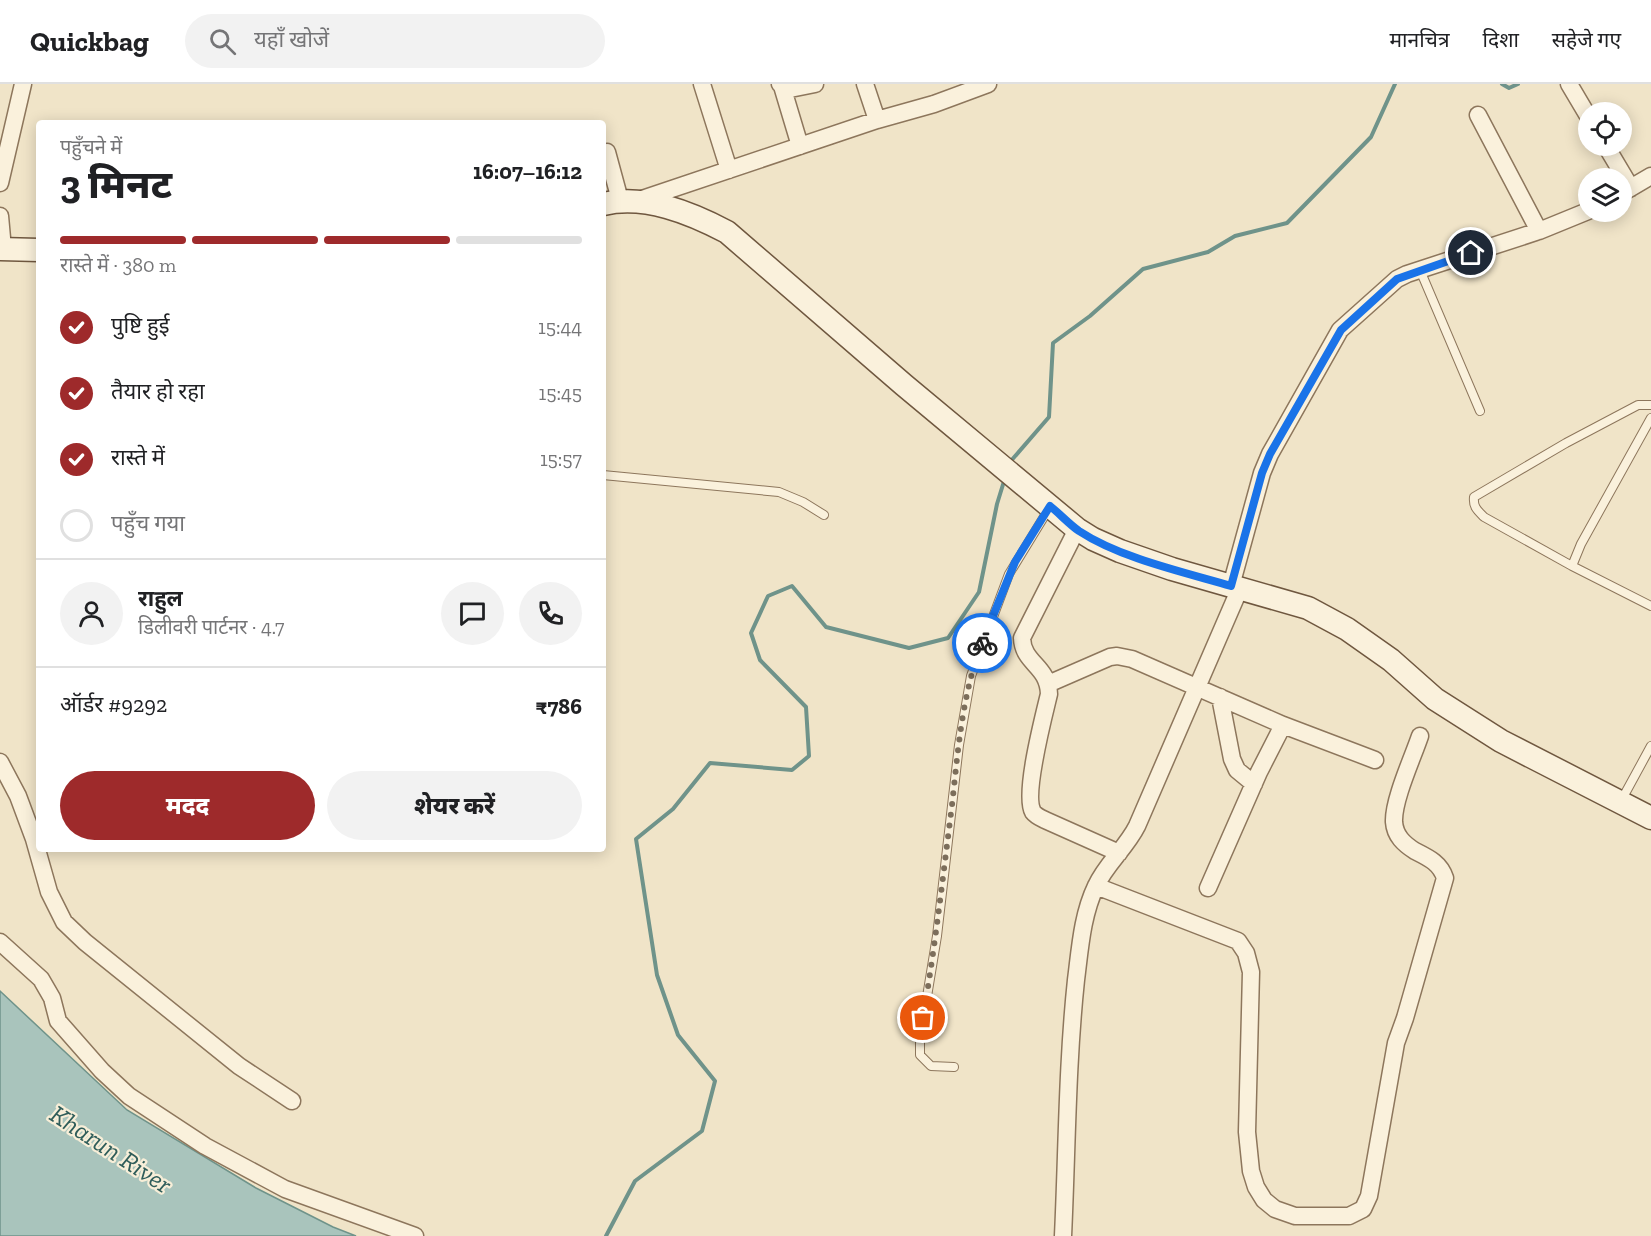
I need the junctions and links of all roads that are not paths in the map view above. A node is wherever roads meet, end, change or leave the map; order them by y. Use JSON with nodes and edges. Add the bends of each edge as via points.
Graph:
{"nodes":[{"id":1,"x":23,"y":84,"type":"edge"},
{"id":2,"x":702,"y":84,"type":"edge"},
{"id":3,"x":815,"y":84,"type":"edge"},
{"id":4,"x":865,"y":84,"type":"edge"},
{"id":5,"x":988,"y":84,"type":"edge"},
{"id":6,"x":1569,"y":84,"type":"edge"},
{"id":7,"x":781,"y":85,"type":"edge"},
{"id":8,"x":1580,"y":102,"type":"edge"},
{"id":9,"x":1478,"y":115,"type":"dead end"},
{"id":10,"x":877,"y":120,"type":"junction"},
{"id":11,"x":800,"y":146,"type":"junction"},
{"id":12,"x":607,"y":152,"type":"dead end"},
{"id":13,"x":729,"y":170,"type":"junction"},
{"id":14,"x":1651,"y":176,"type":"edge"},
{"id":15,"x":0,"y":183,"type":"edge"},
{"id":16,"x":1632,"y":187,"type":"edge"},
{"id":17,"x":619,"y":202,"type":"edge"},
{"id":18,"x":1578,"y":215,"type":"edge"},
{"id":19,"x":0,"y":216,"type":"edge"},
{"id":20,"x":1539,"y":231,"type":"junction"},
{"id":21,"x":1,"y":249,"type":"edge"},
{"id":22,"x":36,"y":250,"type":"edge"},
{"id":23,"x":1420,"y":270,"type":"junction"},
{"id":24,"x":1651,"y":405,"type":"edge"},
{"id":25,"x":1480,"y":411,"type":"dead end"},
{"id":26,"x":1651,"y":418,"type":"edge"},
{"id":27,"x":606,"y":475,"type":"edge"},
{"id":28,"x":1050,"y":506,"type":"junction"},
{"id":29,"x":824,"y":515,"type":"dead end"},
{"id":30,"x":1077,"y":529,"type":"junction"},
{"id":31,"x":1572,"y":566,"type":"junction"},
{"id":32,"x":1236,"y":587,"type":"junction"},
{"id":33,"x":1651,"y":606,"type":"edge"},
{"id":34,"x":1048,"y":684,"type":"junction"},
{"id":35,"x":1198,"y":686,"type":"junction"},
{"id":36,"x":1220,"y":697,"type":"junction"},
{"id":37,"x":1283,"y":725,"type":"junction"},
{"id":38,"x":1420,"y":736,"type":"dead end"},
{"id":39,"x":1651,"y":746,"type":"edge"},
{"id":40,"x":1375,"y":760,"type":"dead end"},
{"id":41,"x":0,"y":762,"type":"edge"},
{"id":42,"x":1254,"y":784,"type":"junction"},
{"id":43,"x":1621,"y":802,"type":"junction"},
{"id":44,"x":1651,"y":818,"type":"edge"},
{"id":45,"x":36,"y":846,"type":"edge"},
{"id":46,"x":38,"y":852,"type":"edge"},
{"id":47,"x":1119,"y":853,"type":"junction"},
{"id":48,"x":1096,"y":886,"type":"junction"},
{"id":49,"x":1208,"y":888,"type":"dead end"},
{"id":50,"x":0,"y":942,"type":"edge"},
{"id":51,"x":954,"y":1067,"type":"dead end"},
{"id":52,"x":292,"y":1101,"type":"dead end"},
{"id":53,"x":415,"y":1236,"type":"edge"},
{"id":54,"x":1063,"y":1236,"type":"edge"}],
"edges":[{"from":1,"to":15,"type":"street"},
{"from":2,"to":13,"type":"street"},
{"from":3,"to":7,"type":"street","via":[[790,89]]},
{"from":4,"to":10,"type":"street"},
{"from":5,"to":10,"type":"street"},
{"from":6,"to":8,"type":"street"},
{"from":7,"to":11,"type":"street"},
{"from":9,"to":20,"type":"street"},
{"from":10,"to":11,"type":"street"},
{"from":11,"to":13,"type":"street"},
{"from":12,"to":17,"type":"street"},
{"from":13,"to":17,"type":"street"},
{"from":14,"to":16,"type":"street"},
{"from":17,"to":28,"type":"street","via":[[679,211],[727,232]]},
{"from":18,"to":20,"type":"street"},
{"from":19,"to":21,"type":"street"},
{"from":20,"to":23,"type":"street"},
{"from":21,"to":22,"type":"street"},
{"from":23,"to":25,"type":"lane"},
{"from":23,"to":32,"type":"street","via":[[1397,279],[1341,330],[1332,344],[1262,473]]},
{"from":24,"to":31,"type":"lane","via":[[1638,405],[1474,497],[1476,510],[1484,517]]},
{"from":26,"to":31,"type":"lane"},
{"from":27,"to":29,"type":"lane","via":[[779,492]]},
{"from":28,"to":30,"type":"street"},
{"from":28,"to":51,"type":"lane","via":[[1000,594],[971,676],[959,745],[937,936],[920,1039],[920,1055],[931,1066]]},
{"from":30,"to":32,"type":"street","via":[[1120,551]]},
{"from":30,"to":34,"type":"street","via":[[1022,638],[1027,656]]},
{"from":31,"to":33,"type":"lane"},
{"from":32,"to":35,"type":"street"},
{"from":32,"to":43,"type":"street","via":[[1308,608],[1347,629],[1461,716],[1501,741]]},
{"from":34,"to":35,"type":"street","via":[[1117,656]]},
{"from":34,"to":47,"type":"street","via":[[1032,777],[1034,814]]},
{"from":35,"to":36,"type":"street"},
{"from":35,"to":47,"type":"street","via":[[1137,826]]},
{"from":36,"to":37,"type":"street"},
{"from":36,"to":42,"type":"street","via":[[1232,759],[1237,770]]},
{"from":37,"to":40,"type":"street"},
{"from":37,"to":42,"type":"street"},
{"from":38,"to":48,"type":"street","via":[[1394,821],[1405,845],[1434,861],[1445,878],[1393,1053],[1369,1196],[1363,1209],[1349,1216],[1296,1216],[1275,1209],[1256,1187],[1247,1132],[1251,972],[1238,941]]},
{"from":39,"to":43,"type":"lane"},
{"from":41,"to":45,"type":"street","via":[[18,796]]},
{"from":42,"to":49,"type":"street"},
{"from":43,"to":44,"type":"street"},
{"from":46,"to":52,"type":"street","via":[[49,892],[64,922],[239,1066]]},
{"from":47,"to":48,"type":"street"},
{"from":48,"to":54,"type":"street","via":[[1081,938],[1072,1015]]},
{"from":50,"to":53,"type":"street","via":[[41,979],[52,998],[58,1021],[129,1096],[205,1146],[285,1189]]}]}
